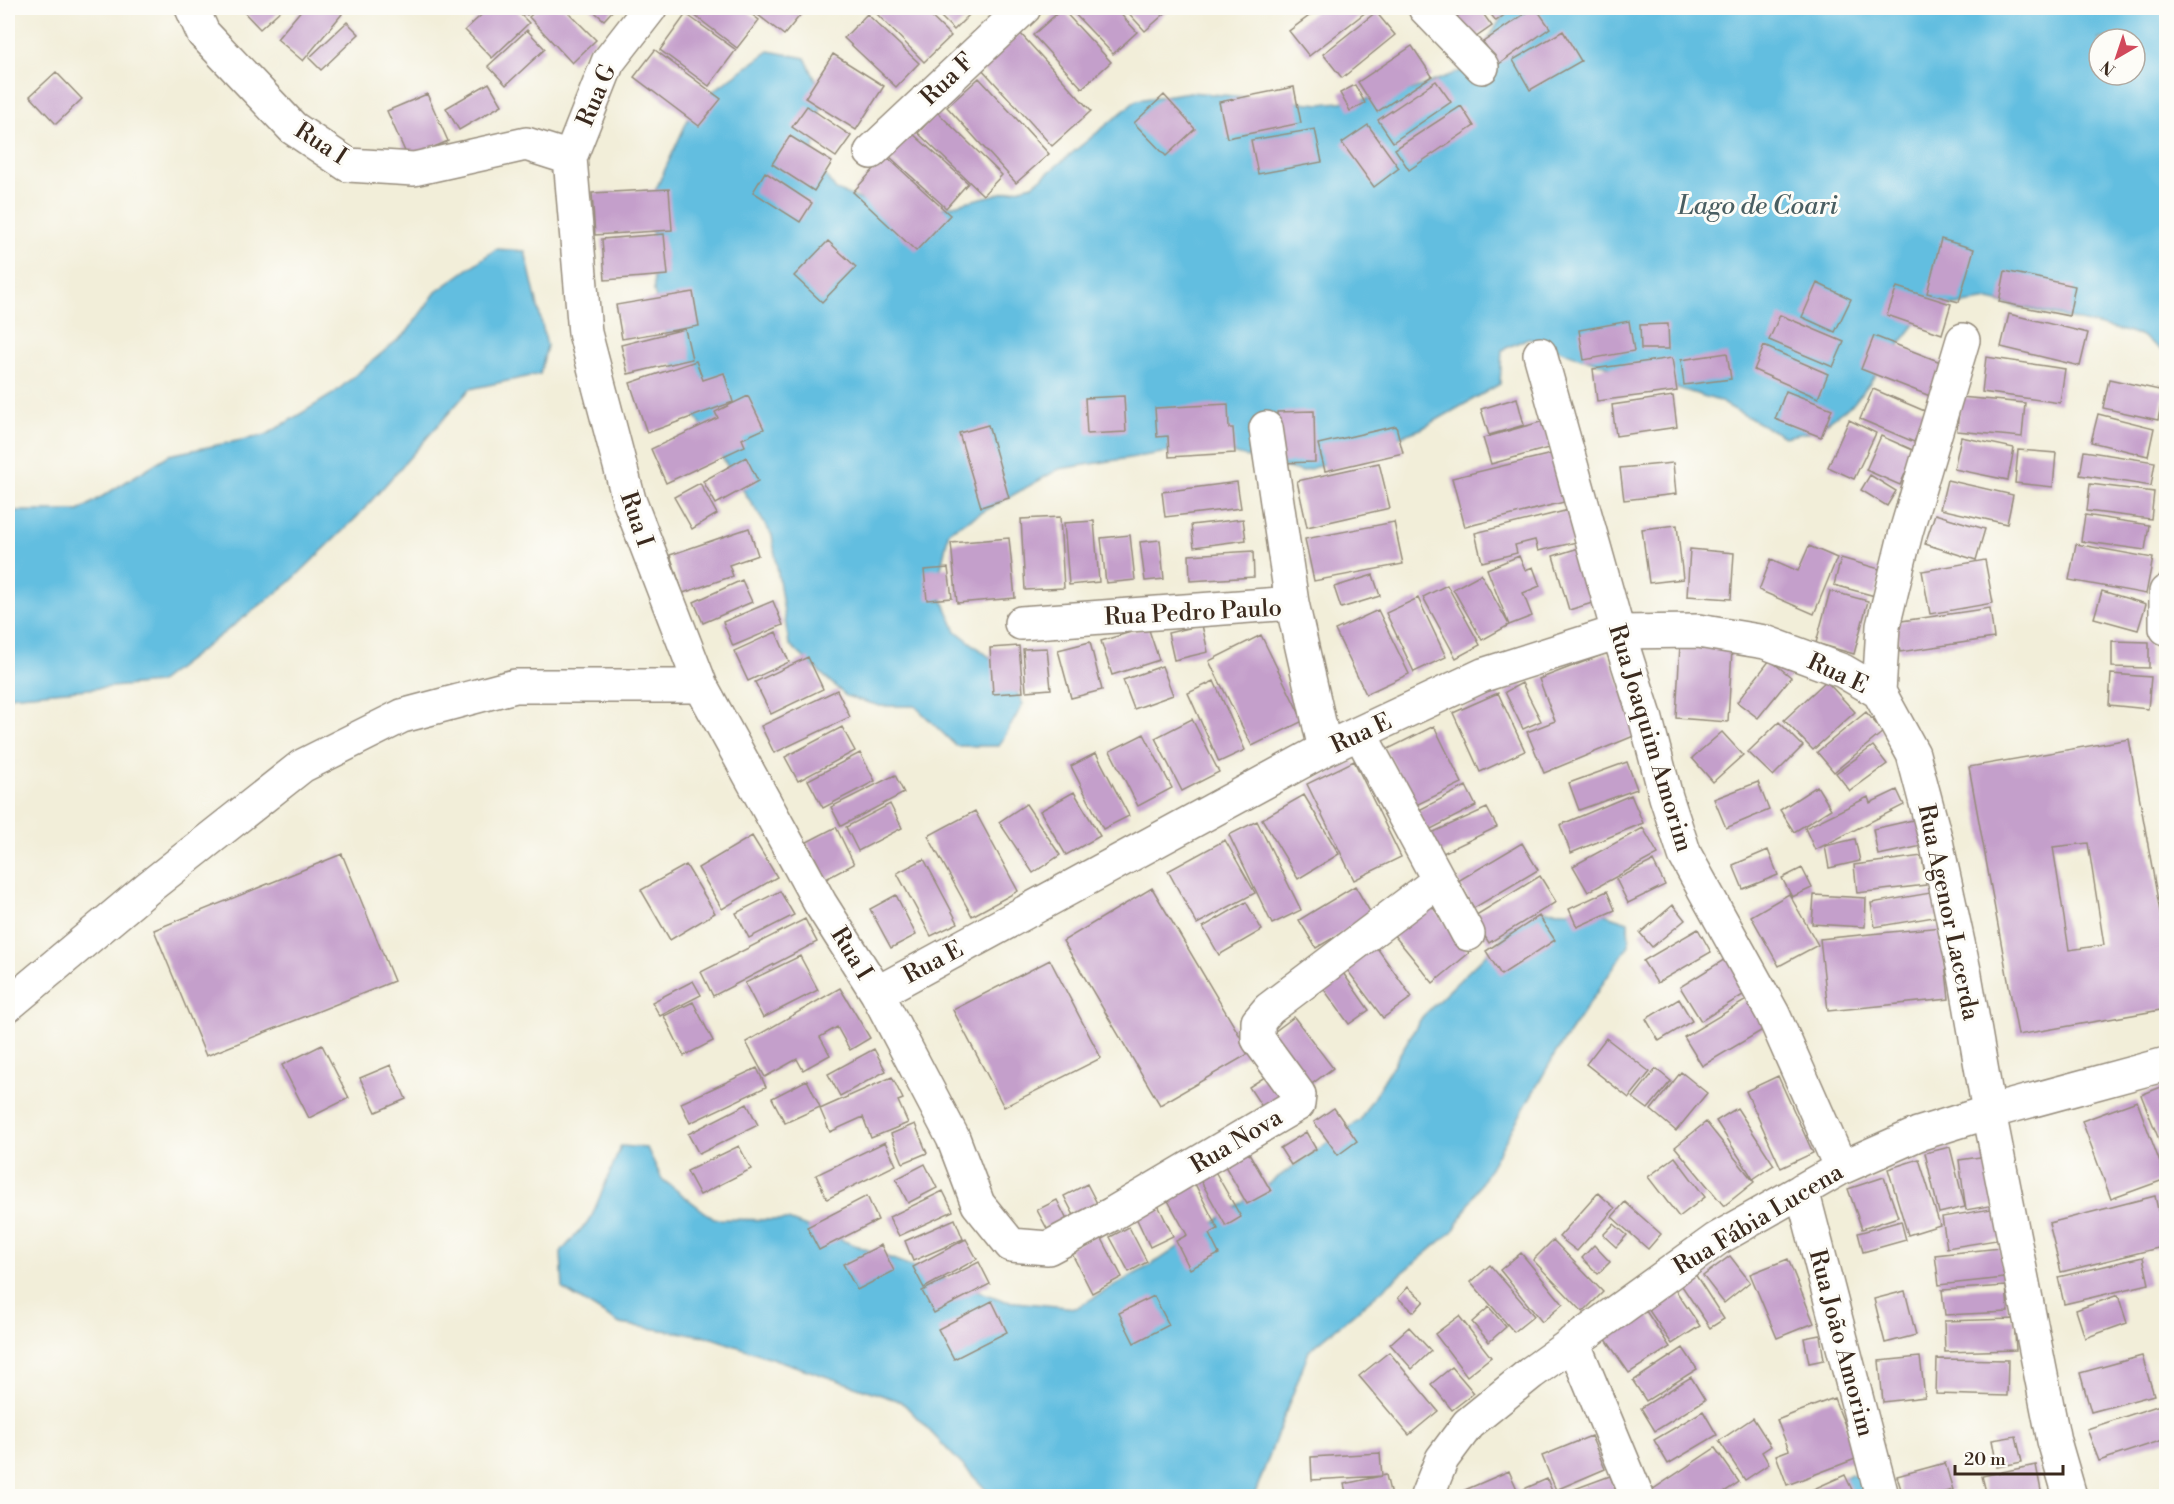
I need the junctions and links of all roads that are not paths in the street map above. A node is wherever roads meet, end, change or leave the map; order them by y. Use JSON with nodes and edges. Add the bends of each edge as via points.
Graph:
{"nodes":[{"id":1,"x":192,"y":8,"type":"edge"},
{"id":2,"x":650,"y":8,"type":"edge"},
{"id":3,"x":1024,"y":8,"type":"edge"},
{"id":4,"x":1425,"y":8,"type":"edge"},
{"id":5,"x":1482,"y":68,"type":"dead end"},
{"id":6,"x":871,"y":152,"type":"dead end"},
{"id":7,"x":570,"y":158,"type":"junction"},
{"id":8,"x":1963,"y":340,"type":"dead end"},
{"id":9,"x":1540,"y":354,"type":"dead end"},
{"id":10,"x":1266,"y":428,"type":"dead end"},
{"id":11,"x":2166,"y":592,"type":"edge"},
{"id":12,"x":1292,"y":603,"type":"junction"},
{"id":13,"x":1021,"y":623,"type":"dead end"},
{"id":14,"x":2166,"y":628,"type":"edge"},
{"id":15,"x":1618,"y":632,"type":"junction"},
{"id":16,"x":700,"y":686,"type":"junction"},
{"id":17,"x":1879,"y":692,"type":"junction"},
{"id":18,"x":1360,"y":734,"type":"junction"},
{"id":19,"x":1326,"y":749,"type":"junction"},
{"id":20,"x":1438,"y":881,"type":"junction"},
{"id":21,"x":1468,"y":934,"type":"dead end"},
{"id":22,"x":877,"y":993,"type":"junction"},
{"id":23,"x":8,"y":1005,"type":"edge"},
{"id":24,"x":2166,"y":1064,"type":"edge"},
{"id":25,"x":1989,"y":1112,"type":"junction"},
{"id":26,"x":1841,"y":1168,"type":"junction"},
{"id":27,"x":1802,"y":1190,"type":"junction"},
{"id":28,"x":1011,"y":1245,"type":"joint"},
{"id":29,"x":1573,"y":1342,"type":"junction"},
{"id":30,"x":1426,"y":1497,"type":"edge"},
{"id":31,"x":1638,"y":1497,"type":"edge"},
{"id":32,"x":1882,"y":1497,"type":"edge"},
{"id":33,"x":2070,"y":1497,"type":"edge"}],
"edges":[{"from":1,"to":7,"type":"street","name":"Rua I","via":[[203,33],[293,128],[348,165],[414,169],[526,144]]},
{"from":2,"to":7,"type":"street","name":"Rua G","via":[[608,62]]},
{"from":3,"to":6,"type":"street","name":"Rua F"},
{"from":4,"to":5,"type":"street"},
{"from":7,"to":16,"type":"street","name":"Rua I","via":[[585,333],[629,500]]},
{"from":8,"to":17,"type":"street","via":[[1906,532],[1883,626]]},
{"from":9,"to":15,"type":"street","name":"Rua Joaquim Amorim"},
{"from":10,"to":12,"type":"street"},
{"from":11,"to":14,"type":"street"},
{"from":12,"to":13,"type":"street","name":"Rua Pedro Paulo"},
{"from":12,"to":19,"type":"street","name":"Rua Pedro Paulo"},
{"from":15,"to":17,"type":"street","name":"Rua E","via":[[1698,631],[1765,642],[1843,671]]},
{"from":15,"to":18,"type":"street","name":"Rua E","via":[[1483,675]]},
{"from":15,"to":26,"type":"street","name":"Rua Joaquim Amorim","via":[[1685,855],[1773,1014]]},
{"from":16,"to":22,"type":"street","name":"Rua I","via":[[820,903]]},
{"from":16,"to":23,"type":"street","via":[[515,686],[402,716],[302,766]]},
{"from":17,"to":25,"type":"street","name":"Rua Agenor Lacerda","via":[[1913,754],[1936,841]]},
{"from":18,"to":19,"type":"street","name":"Rua E"},
{"from":18,"to":20,"type":"street"},
{"from":19,"to":22,"type":"street","name":"Rua E"},
{"from":20,"to":21,"type":"street"},
{"from":20,"to":28,"type":"street","name":"Rua Nova","via":[[1269,1009],[1258,1022],[1258,1039],[1299,1095],[1298,1104],[1048,1248]]},
{"from":22,"to":28,"type":"street","name":"Rua I","via":[[953,1138],[978,1204]]},
{"from":24,"to":25,"type":"street","name":"Rua Fábia Lucena"},
{"from":25,"to":26,"type":"street","name":"Rua Fábia Lucena","via":[[1918,1134]]},
{"from":25,"to":33,"type":"street","name":"Rua Agenor Lacerda","via":[[2054,1441]]},
{"from":26,"to":27,"type":"street","name":"Rua Fábia Lucena"},
{"from":27,"to":29,"type":"street","name":"Rua Fábia Lucena","via":[[1717,1239]]},
{"from":27,"to":32,"type":"street","name":"Rua João Amorim"},
{"from":29,"to":30,"type":"street","name":"Rua Fábia Lucena","via":[[1468,1424],[1442,1459]]},
{"from":29,"to":31,"type":"street"}]}
